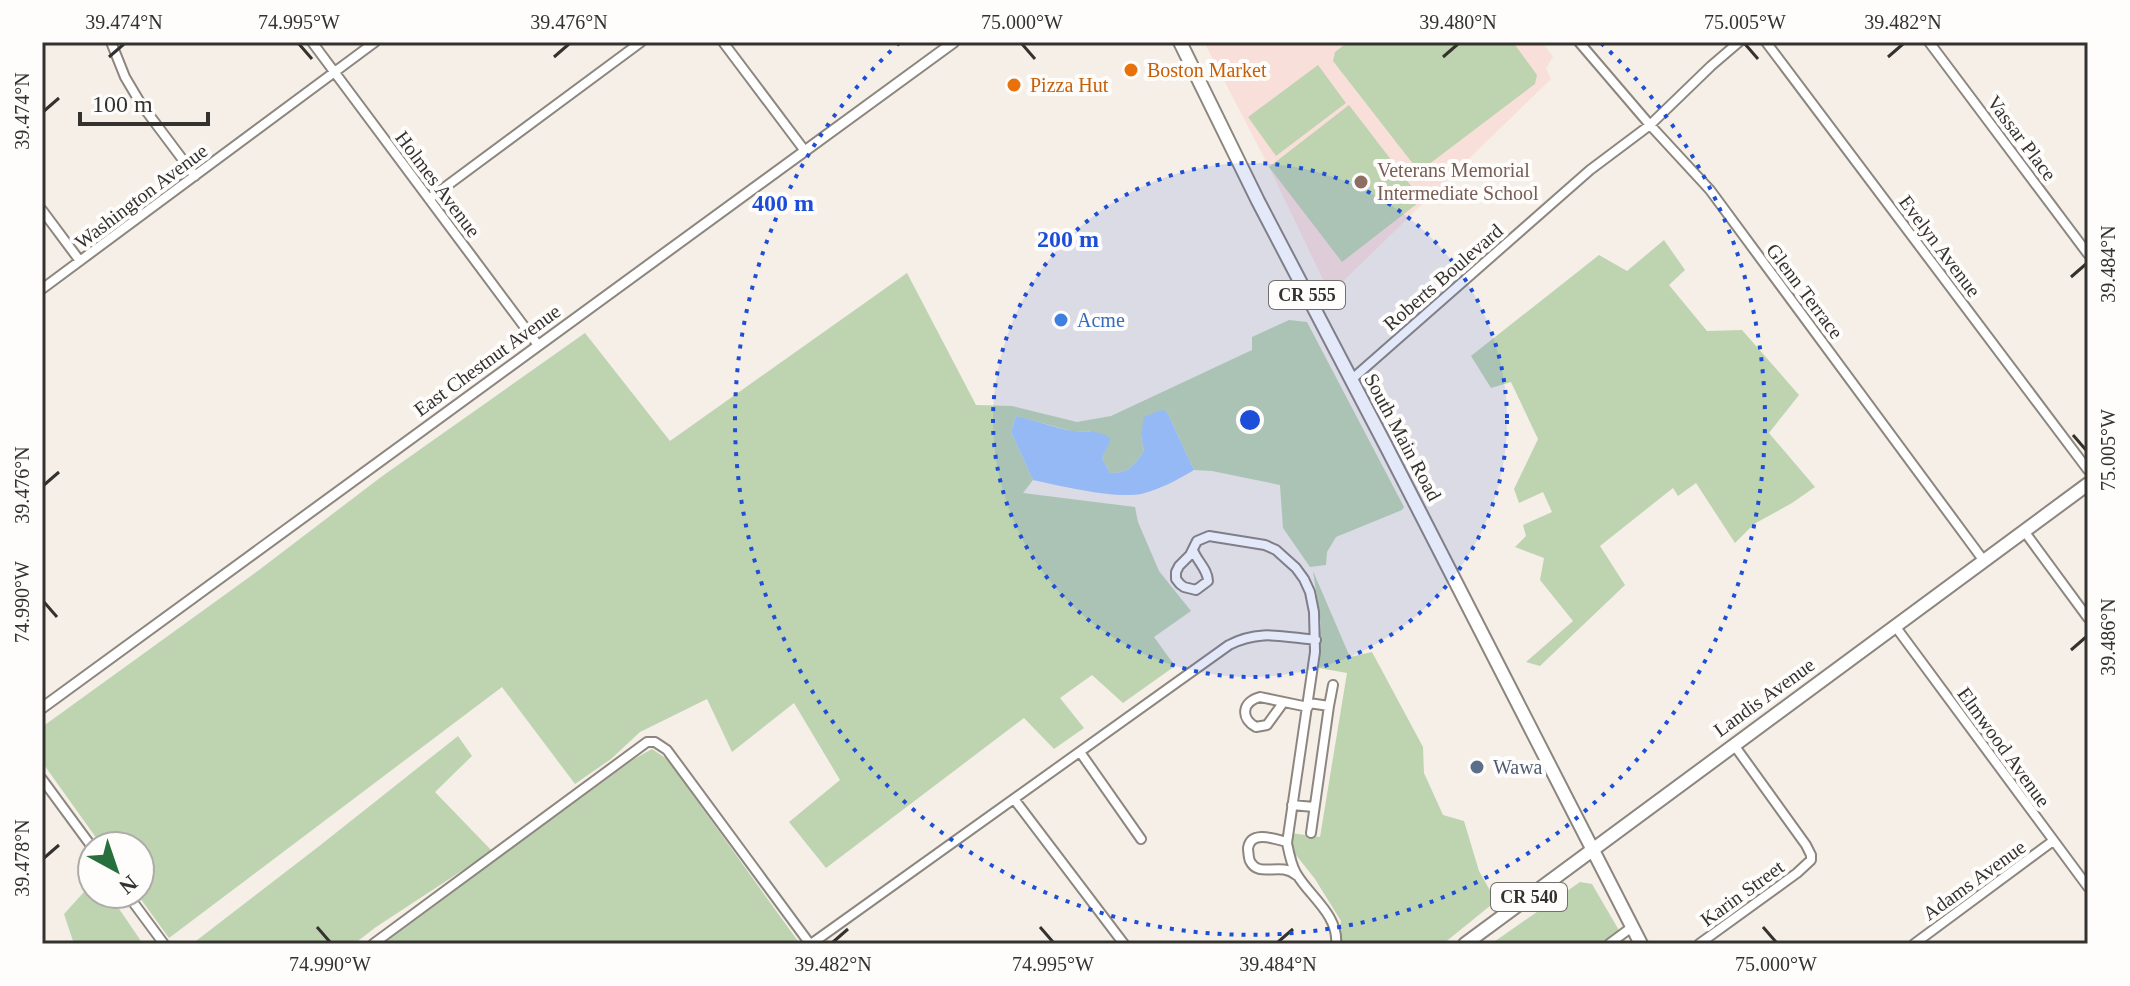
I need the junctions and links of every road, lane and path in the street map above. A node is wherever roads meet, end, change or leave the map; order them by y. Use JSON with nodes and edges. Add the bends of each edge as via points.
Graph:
{"nodes":[{"id":1,"x":111,"y":42,"type":"edge"},
{"id":2,"x":312,"y":42,"type":"edge"},
{"id":3,"x":375,"y":42,"type":"edge"},
{"id":4,"x":641,"y":42,"type":"edge"},
{"id":5,"x":723,"y":42,"type":"edge"},
{"id":6,"x":954,"y":42,"type":"edge"},
{"id":7,"x":1180,"y":42,"type":"edge"},
{"id":8,"x":1579,"y":42,"type":"edge"},
{"id":9,"x":1739,"y":42,"type":"edge"},
{"id":10,"x":1766,"y":42,"type":"edge"},
{"id":11,"x":1929,"y":42,"type":"edge"},
{"id":12,"x":334,"y":72,"type":"junction"},
{"id":13,"x":1650,"y":125,"type":"junction"},
{"id":14,"x":805,"y":151,"type":"junction"},
{"id":15,"x":195,"y":176,"type":"junction"},
{"id":16,"x":429,"y":199,"type":"junction"},
{"id":17,"x":42,"y":210,"type":"edge"},
{"id":18,"x":2088,"y":254,"type":"edge"},
{"id":19,"x":80,"y":261,"type":"junction"},
{"id":20,"x":42,"y":289,"type":"edge"},
{"id":21,"x":538,"y":345,"type":"junction"},
{"id":22,"x":1351,"y":380,"type":"junction"},
{"id":23,"x":2088,"y":470,"type":"edge"},
{"id":24,"x":2088,"y":484,"type":"edge"},
{"id":25,"x":2024,"y":531,"type":"junction"},
{"id":26,"x":1193,"y":550,"type":"junction"},
{"id":27,"x":1984,"y":561,"type":"junction"},
{"id":28,"x":2088,"y":618,"type":"edge"},
{"id":29,"x":1895,"y":626,"type":"junction"},
{"id":30,"x":1316,"y":640,"type":"junction"},
{"id":31,"x":1333,"y":685,"type":"dead end"},
{"id":32,"x":1283,"y":703,"type":"junction"},
{"id":33,"x":1309,"y":705,"type":"junction"},
{"id":34,"x":1329,"y":706,"type":"junction"},
{"id":35,"x":42,"y":708,"type":"edge"},
{"id":36,"x":1734,"y":745,"type":"junction"},
{"id":37,"x":1080,"y":752,"type":"junction"},
{"id":38,"x":42,"y":779,"type":"edge"},
{"id":39,"x":1014,"y":799,"type":"junction"},
{"id":40,"x":1292,"y":805,"type":"junction"},
{"id":41,"x":1314,"y":807,"type":"junction"},
{"id":42,"x":80,"y":830,"type":"edge"},
{"id":43,"x":1311,"y":833,"type":"dead end"},
{"id":44,"x":1141,"y":839,"type":"dead end"},
{"id":45,"x":2053,"y":841,"type":"junction"},
{"id":46,"x":1287,"y":842,"type":"junction"},
{"id":47,"x":1592,"y":850,"type":"junction"},
{"id":48,"x":1297,"y":875,"type":"junction"},
{"id":49,"x":2088,"y":887,"type":"edge"},
{"id":50,"x":139,"y":910,"type":"edge"},
{"id":51,"x":1632,"y":927,"type":"junction"},
{"id":52,"x":1926,"y":940,"type":"edge"},
{"id":53,"x":164,"y":944,"type":"edge"},
{"id":54,"x":373,"y":944,"type":"edge"},
{"id":55,"x":811,"y":944,"type":"edge"},
{"id":56,"x":1124,"y":944,"type":"edge"},
{"id":57,"x":1336,"y":944,"type":"edge"},
{"id":58,"x":1465,"y":944,"type":"edge"},
{"id":59,"x":1609,"y":944,"type":"edge"},
{"id":60,"x":1641,"y":944,"type":"edge"},
{"id":61,"x":1699,"y":944,"type":"edge"},
{"id":62,"x":1914,"y":944,"type":"edge"}],
"edges":[{"from":1,"to":15,"type":"street","via":[[141,104]]},
{"from":2,"to":12,"type":"street","name":"Holmes Avenue"},
{"from":3,"to":12,"type":"street","name":"Washington Avenue"},
{"from":4,"to":16,"type":"street"},
{"from":5,"to":14,"type":"street"},
{"from":6,"to":14,"type":"street","name":"East Chestnut Avenue"},
{"from":7,"to":22,"type":"main road","name":"South Main Road","number":"CR 555"},
{"from":8,"to":13,"type":"street","name":"Glenn Terrace"},
{"from":9,"to":13,"type":"street","name":"Roberts Boulevard"},
{"from":10,"to":23,"type":"street","name":"Evelyn Avenue"},
{"from":11,"to":18,"type":"street","name":"Vassar Place"},
{"from":12,"to":15,"type":"street","name":"Washington Avenue"},
{"from":12,"to":16,"type":"street","name":"Holmes Avenue"},
{"from":13,"to":22,"type":"street","name":"Roberts Boulevard","via":[[1590,170]]},
{"from":13,"to":27,"type":"street","name":"Glenn Terrace","via":[[1710,190]]},
{"from":14,"to":21,"type":"street","name":"East Chestnut Avenue"},
{"from":15,"to":19,"type":"street","name":"Washington Avenue"},
{"from":16,"to":21,"type":"street","name":"Holmes Avenue"},
{"from":17,"to":19,"type":"street"},
{"from":19,"to":20,"type":"street","name":"Washington Avenue"},
{"from":21,"to":35,"type":"street","name":"East Chestnut Avenue"},
{"from":22,"to":47,"type":"main road","name":"South Main Road","number":"CR 555"},
{"from":24,"to":25,"type":"main road","name":"Landis Avenue"},
{"from":25,"to":27,"type":"main road","name":"Landis Avenue"},
{"from":25,"to":28,"type":"street"},
{"from":26,"to":26,"type":"street","via":[[1176,579],[1196,590],[1208,578]]},
{"from":26,"to":30,"type":"street","via":[[1197,541],[1209,536],[1265,545],[1287,558],[1304,579]]},
{"from":27,"to":29,"type":"main road","name":"Landis Avenue"},
{"from":29,"to":36,"type":"main road","name":"Landis Avenue"},
{"from":29,"to":45,"type":"street","name":"Elmwood Avenue"},
{"from":30,"to":33,"type":"street"},
{"from":30,"to":37,"type":"street","via":[[1260,634],[1240,639]]},
{"from":31,"to":34,"type":"street"},
{"from":32,"to":32,"type":"street","via":[[1260,697],[1246,705],[1244,713],[1256,727],[1267,725]]},
{"from":32,"to":33,"type":"street"},
{"from":33,"to":34,"type":"street"},
{"from":33,"to":40,"type":"street"},
{"from":34,"to":41,"type":"street"},
{"from":36,"to":47,"type":"main road","name":"Landis Avenue"},
{"from":36,"to":61,"type":"street","name":"Karin Street","via":[[1810,850],[1811,860]]},
{"from":37,"to":39,"type":"street"},
{"from":37,"to":44,"type":"street"},
{"from":38,"to":42,"type":"street"},
{"from":39,"to":55,"type":"street"},
{"from":39,"to":56,"type":"street"},
{"from":40,"to":41,"type":"street"},
{"from":40,"to":46,"type":"street"},
{"from":41,"to":43,"type":"street"},
{"from":45,"to":49,"type":"street","name":"Elmwood Avenue"},
{"from":45,"to":52,"type":"street","name":"Adams Avenue"},
{"from":46,"to":48,"type":"street"},
{"from":46,"to":48,"type":"street","via":[[1253,839],[1250,861],[1258,869],[1284,868]]},
{"from":47,"to":51,"type":"main road","name":"South Main Road"},
{"from":47,"to":58,"type":"main road","name":"Landis Avenue","number":"CR 540"},
{"from":48,"to":57,"type":"street","via":[[1330,917]]},
{"from":50,"to":53,"type":"street"},
{"from":51,"to":59,"type":"street"},
{"from":51,"to":60,"type":"main road","name":"South Main Road"},
{"from":52,"to":62,"type":"street","name":"Adams Avenue"},
{"from":54,"to":55,"type":"street","via":[[647,742],[667,750]]}]}
